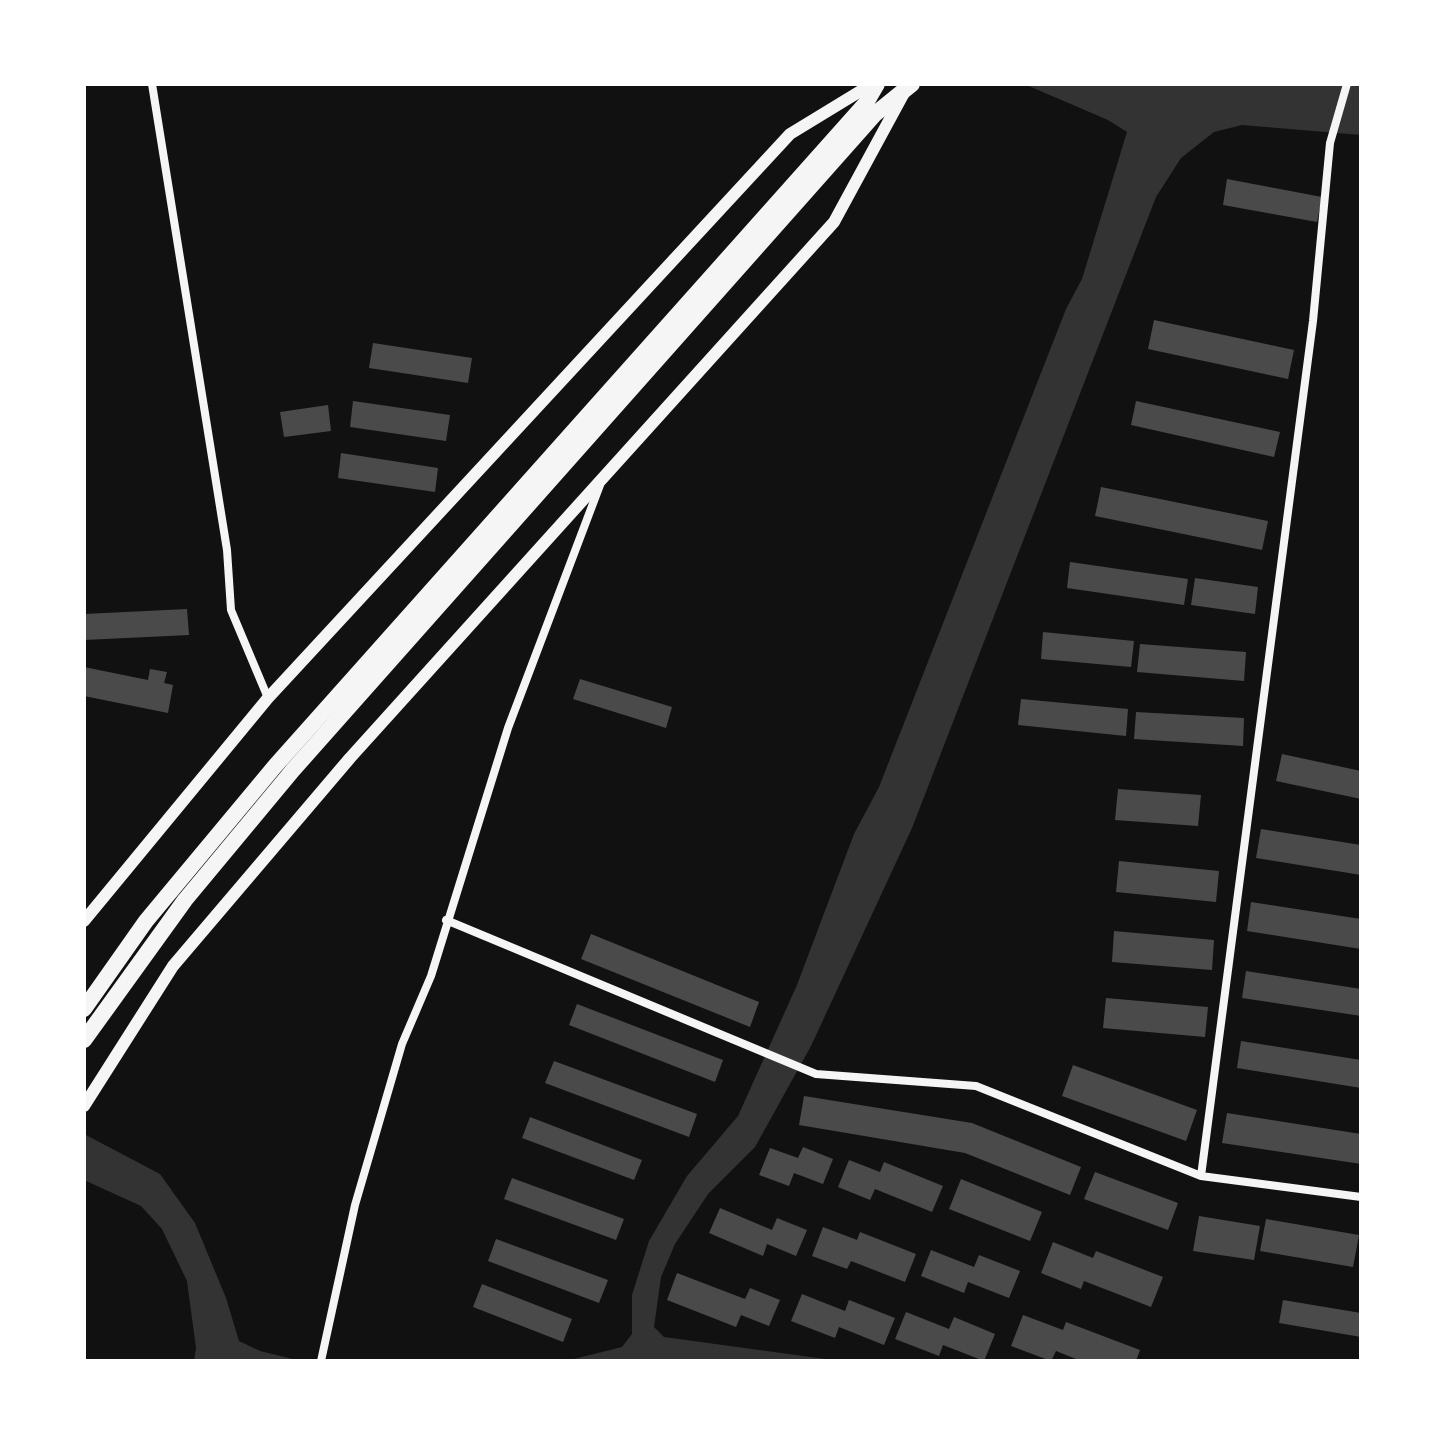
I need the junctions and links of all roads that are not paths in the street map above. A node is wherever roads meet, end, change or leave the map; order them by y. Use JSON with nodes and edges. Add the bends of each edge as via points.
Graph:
{"nodes":[{"id":1,"x":152,"y":84,"type":"edge"},
{"id":2,"x":874,"y":84,"type":"edge"},
{"id":3,"x":1347,"y":84,"type":"edge"},
{"id":4,"x":909,"y":86,"type":"edge"},
{"id":5,"x":601,"y":484,"type":"junction"},
{"id":6,"x":268,"y":698,"type":"junction"},
{"id":7,"x":446,"y":920,"type":"junction"},
{"id":8,"x":84,"y":921,"type":"edge"},
{"id":9,"x":84,"y":1009,"type":"edge"},
{"id":10,"x":84,"y":1040,"type":"edge"},
{"id":11,"x":84,"y":1106,"type":"edge"},
{"id":12,"x":1201,"y":1176,"type":"junction"},
{"id":13,"x":1361,"y":1197,"type":"edge"},
{"id":14,"x":321,"y":1360,"type":"edge"}],
"edges":[{"from":1,"to":6,"type":"street","via":[[227,550],[231,610]]},
{"from":2,"to":6,"type":"street","via":[[790,134]]},
{"from":2,"to":9,"type":"main road","via":[[866,103],[275,766],[146,921]]},
{"from":3,"to":12,"type":"street","via":[[1330,143],[1313,321]]},
{"from":4,"to":5,"type":"street","via":[[834,222]]},
{"from":4,"to":10,"type":"main road","via":[[875,114],[293,770],[185,900]]},
{"from":5,"to":7,"type":"street","via":[[508,728]]},
{"from":5,"to":11,"type":"street","via":[[350,758],[173,966]]},
{"from":6,"to":8,"type":"street"},
{"from":7,"to":12,"type":"street","via":[[816,1074],[976,1086]]},
{"from":7,"to":14,"type":"street","via":[[431,976],[402,1044],[355,1205]]},
{"from":12,"to":13,"type":"street"}]}
